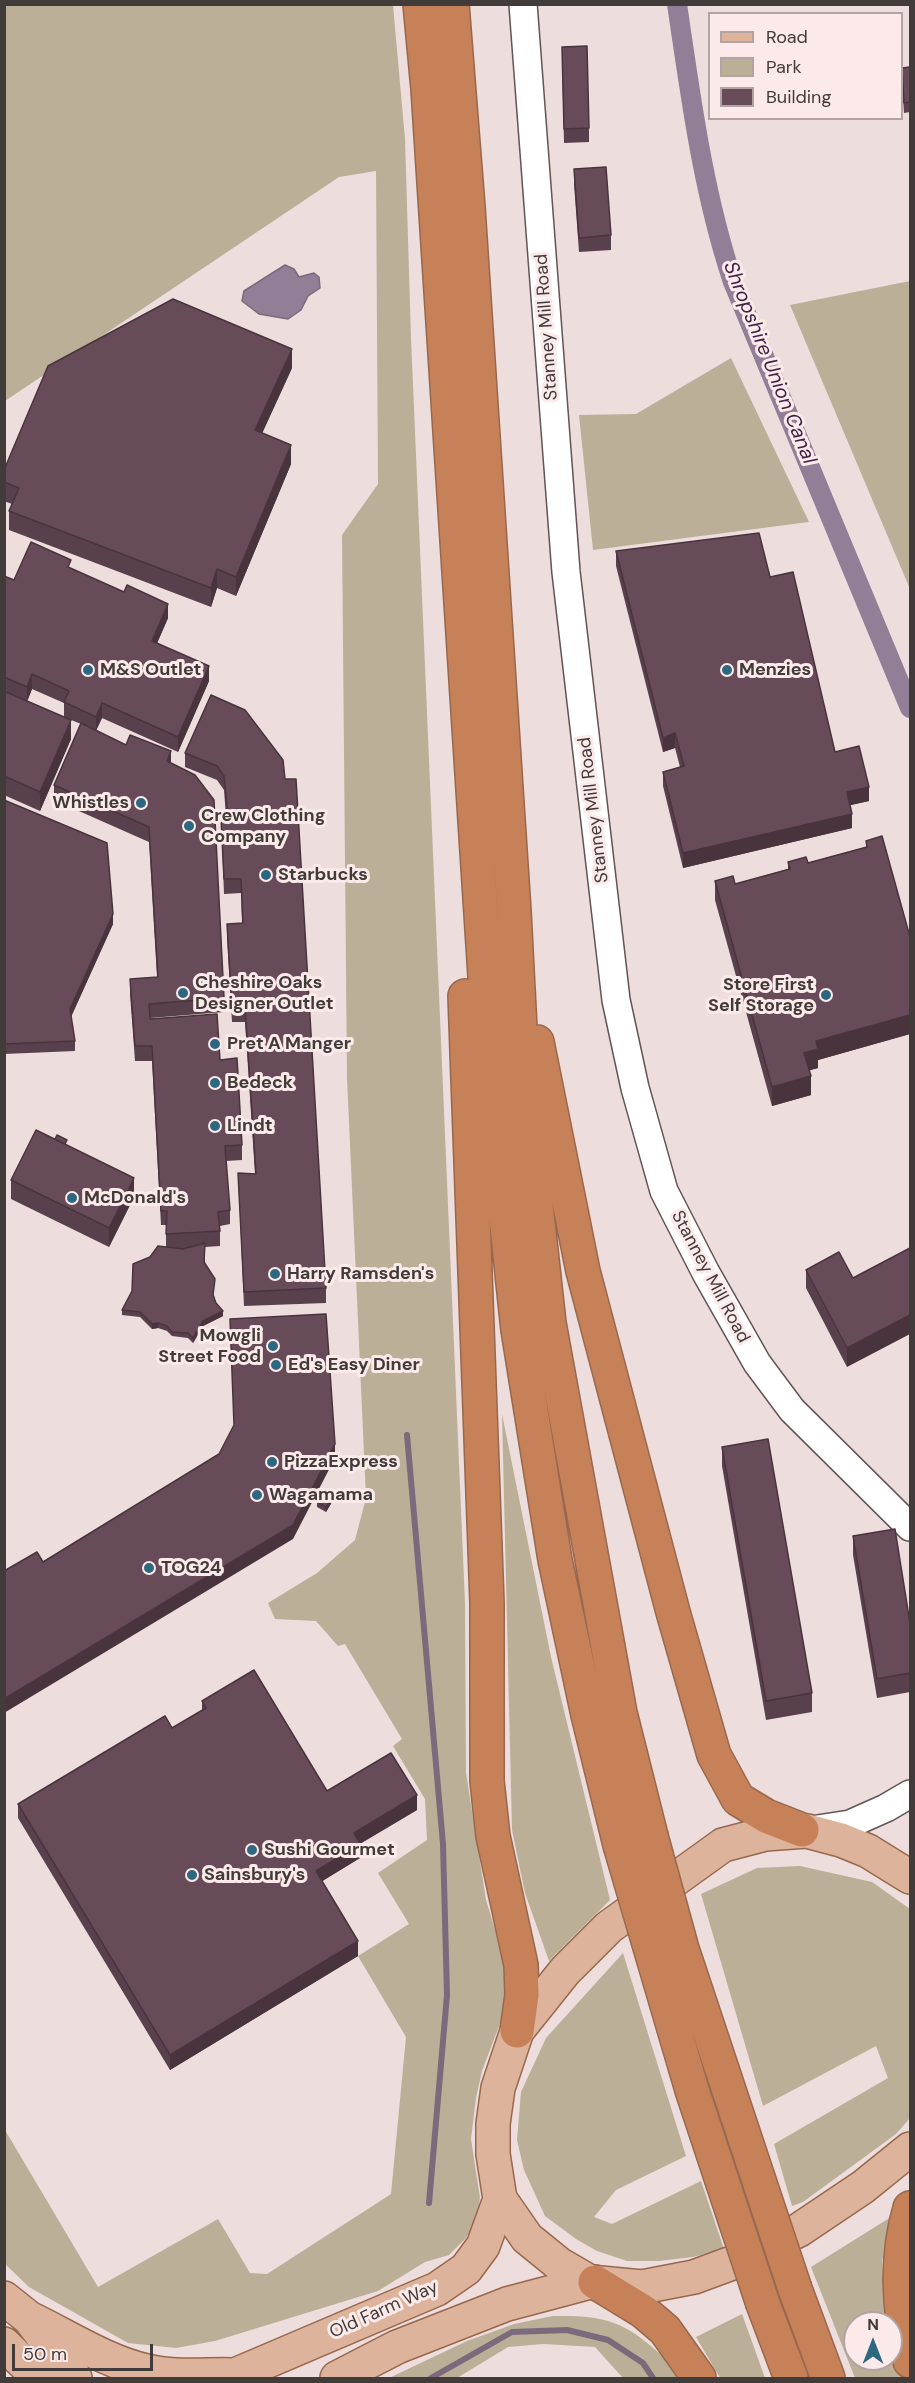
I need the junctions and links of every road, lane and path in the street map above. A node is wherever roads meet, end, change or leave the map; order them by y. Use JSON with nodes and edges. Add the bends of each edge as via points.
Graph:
{"nodes":[{"id":1,"x":420,"y":4,"type":"edge"},
{"id":2,"x":452,"y":4,"type":"edge"},
{"id":3,"x":523,"y":4,"type":"edge"},
{"id":4,"x":470,"y":731,"type":"junction"},
{"id":5,"x":514,"y":911,"type":"junction"},
{"id":6,"x":910,"y":1527,"type":"edge"},
{"id":7,"x":910,"y":1794,"type":"edge"},
{"id":8,"x":804,"y":1831,"type":"junction"},
{"id":9,"x":910,"y":1877,"type":"edge"},
{"id":10,"x":516,"y":2031,"type":"junction"},
{"id":11,"x":910,"y":2149,"type":"edge"},
{"id":12,"x":500,"y":2199,"type":"junction"},
{"id":13,"x":910,"y":2208,"type":"edge"},
{"id":14,"x":592,"y":2282,"type":"junction"},
{"id":15,"x":17,"y":2308,"type":"edge"},
{"id":16,"x":4,"y":2344,"type":"edge"},
{"id":17,"x":910,"y":2361,"type":"edge"},
{"id":18,"x":231,"y":2377,"type":"edge"},
{"id":19,"x":39,"y":2379,"type":"edge"},
{"id":20,"x":75,"y":2379,"type":"edge"},
{"id":21,"x":337,"y":2379,"type":"edge"},
{"id":22,"x":699,"y":2379,"type":"edge"},
{"id":23,"x":791,"y":2379,"type":"edge"},
{"id":24,"x":828,"y":2379,"type":"edge"}],
"edges":[{"from":1,"to":4,"type":"highway"},
{"from":2,"to":5,"type":"highway"},
{"from":3,"to":6,"type":"street","name":"Stanney Mill Road","via":[[566,572],[616,1000],[635,1088],[664,1191],[757,1364],[792,1410]]},
{"from":4,"to":10,"type":"highway","via":[[463,944],[487,1603],[487,1781],[493,1836],[521,1965],[522,1995]]},
{"from":4,"to":23,"type":"highway","bridge":true,"via":[[492,1084],[518,1330],[555,1560],[620,1845],[692,2090]]},
{"from":5,"to":8,"type":"highway","via":[[583,1271],[714,1755],[738,1799],[766,1816]]},
{"from":5,"to":24,"type":"highway","bridge":true,"via":[[523,1087],[549,1323],[620,1713],[681,1949]]},
{"from":7,"to":8,"type":"street","via":[[850,1824]]},
{"from":8,"to":9,"type":"main road","via":[[868,1851]]},
{"from":8,"to":10,"type":"main road","via":[[765,1834],[723,1845],[651,1895],[609,1927],[565,1971]]},
{"from":10,"to":12,"type":"main road","via":[[498,2088],[493,2124]]},
{"from":11,"to":14,"type":"main road","via":[[799,2230],[732,2263],[694,2277],[642,2287]]},
{"from":12,"to":14,"type":"main road","via":[[527,2238],[559,2264]]},
{"from":12,"to":18,"type":"main road","name":"Old Farm Way","via":[[483,2246],[466,2270],[437,2289]]},
{"from":13,"to":17,"type":"highway","via":[[901,2253],[899,2291]]},
{"from":14,"to":21,"type":"main road","via":[[507,2304],[397,2347]]},
{"from":14,"to":22,"type":"highway","via":[[644,2312],[665,2330]]},
{"from":15,"to":18,"type":"main road","via":[[104,2355],[145,2371]]},
{"from":15,"to":20,"type":"main road"},
{"from":16,"to":19,"type":"main road"}]}
